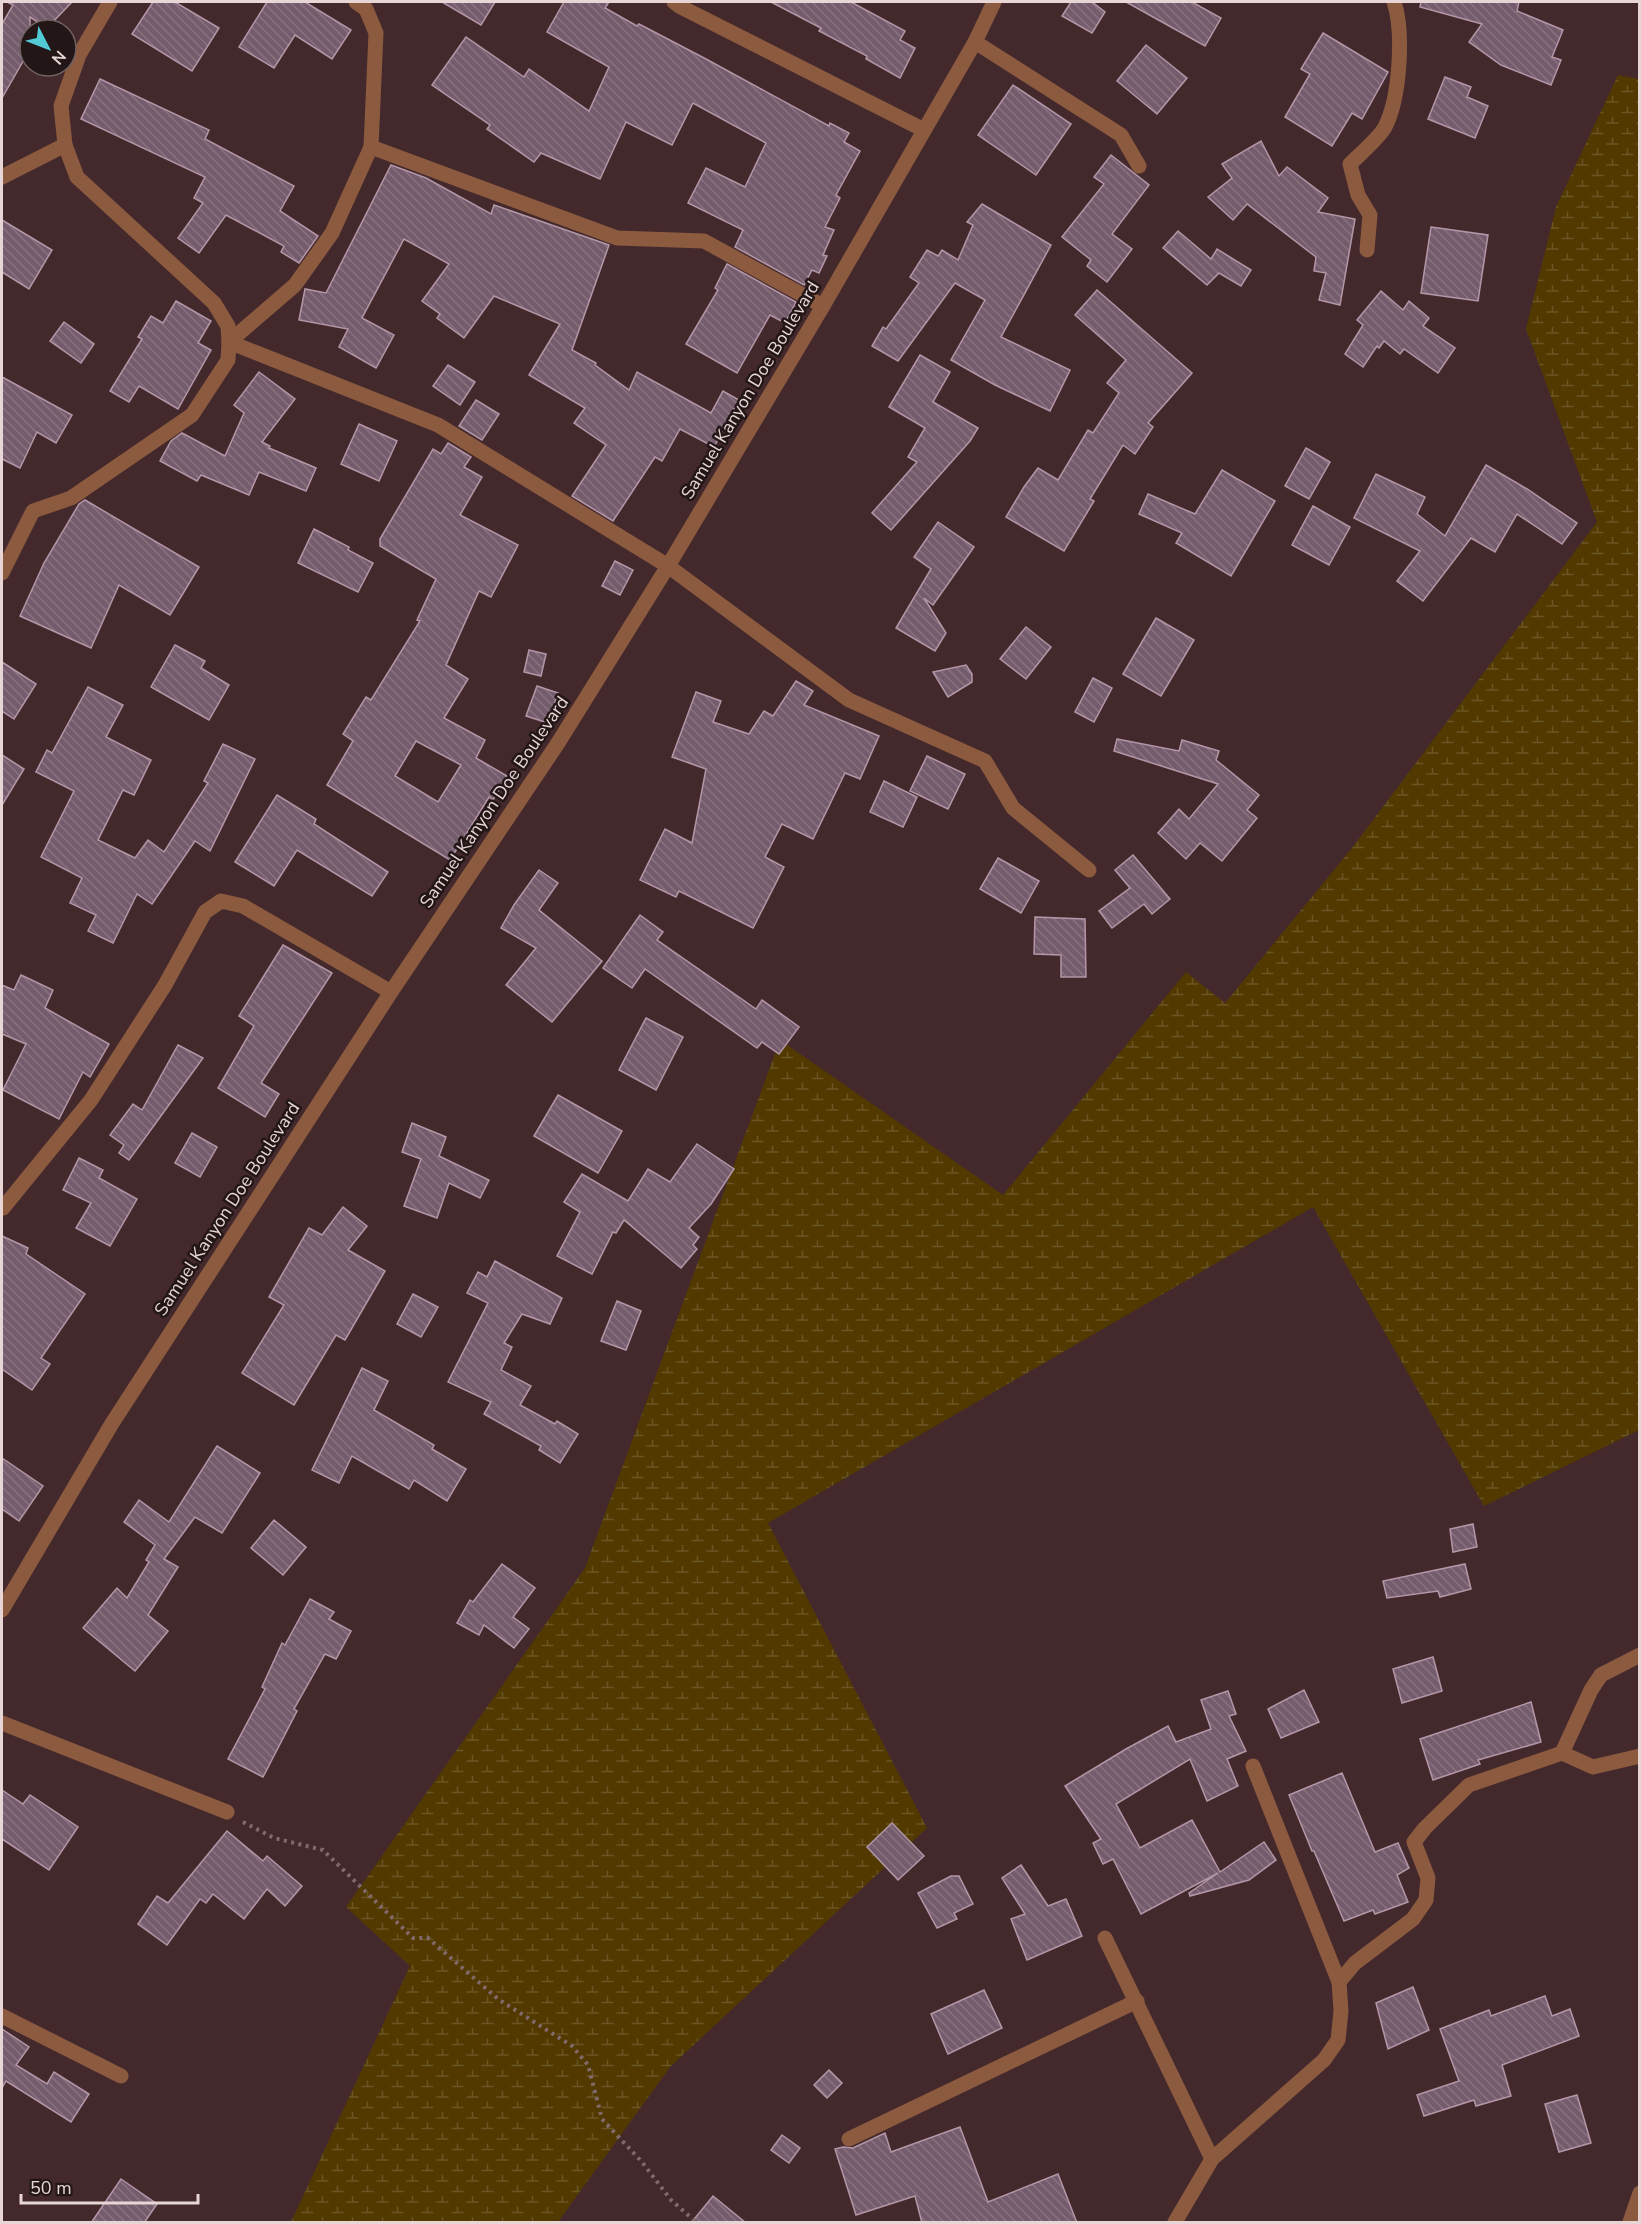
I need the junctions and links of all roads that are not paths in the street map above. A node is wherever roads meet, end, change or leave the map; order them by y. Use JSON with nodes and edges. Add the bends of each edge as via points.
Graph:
{"nodes":[{"id":1,"x":110,"y":2,"type":"edge"},
{"id":2,"x":356,"y":2,"type":"edge"},
{"id":3,"x":674,"y":2,"type":"edge"},
{"id":4,"x":994,"y":2,"type":"edge"},
{"id":5,"x":1394,"y":2,"type":"edge"},
{"id":6,"x":975,"y":42,"type":"junction"},
{"id":7,"x":924,"y":130,"type":"junction"},
{"id":8,"x":65,"y":145,"type":"junction"},
{"id":9,"x":371,"y":147,"type":"junction"},
{"id":10,"x":1139,"y":166,"type":"dead end"},
{"id":11,"x":2,"y":177,"type":"edge"},
{"id":12,"x":1367,"y":250,"type":"dead end"},
{"id":13,"x":823,"y":306,"type":"junction"},
{"id":14,"x":229,"y":342,"type":"junction"},
{"id":15,"x":668,"y":566,"type":"junction"},
{"id":16,"x":2,"y":573,"type":"edge"},
{"id":17,"x":1089,"y":870,"type":"dead end"},
{"id":18,"x":391,"y":992,"type":"junction"},
{"id":19,"x":3,"y":1208,"type":"dead end"},
{"id":20,"x":2,"y":1610,"type":"edge"},
{"id":21,"x":1640,"y":1655,"type":"edge"},
{"id":22,"x":2,"y":1723,"type":"edge"},
{"id":23,"x":1562,"y":1753,"type":"junction"},
{"id":24,"x":1640,"y":1756,"type":"edge"},
{"id":25,"x":1254,"y":1766,"type":"dead end"},
{"id":26,"x":227,"y":1812,"type":"road end"},
{"id":27,"x":1105,"y":1938,"type":"dead end"},
{"id":28,"x":1339,"y":1982,"type":"junction"},
{"id":29,"x":1137,"y":2001,"type":"junction"},
{"id":30,"x":2,"y":2016,"type":"edge"},
{"id":31,"x":121,"y":2076,"type":"dead end"},
{"id":32,"x":849,"y":2139,"type":"dead end"},
{"id":33,"x":1212,"y":2159,"type":"junction"},
{"id":34,"x":1640,"y":2193,"type":"edge"},
{"id":35,"x":1175,"y":2223,"type":"edge"},
{"id":36,"x":1630,"y":2223,"type":"edge"}],
"edges":[{"from":1,"to":8,"type":"street","via":[[79,55],[61,106]]},
{"from":2,"to":9,"type":"street","via":[[366,9],[376,33]]},
{"from":3,"to":7,"type":"street"},
{"from":4,"to":6,"type":"street","name":"Samuel Kanyon Doe Boulevard"},
{"from":5,"to":12,"type":"street","via":[[1399,17],[1396,92],[1385,128],[1350,164],[1358,195],[1370,215]]},
{"from":6,"to":7,"type":"street","name":"Samuel Kanyon Doe Boulevard"},
{"from":6,"to":10,"type":"street","via":[[1121,135]]},
{"from":7,"to":13,"type":"street","name":"Samuel Kanyon Doe Boulevard"},
{"from":8,"to":11,"type":"street"},
{"from":8,"to":14,"type":"street","via":[[77,177],[214,303],[228,326]]},
{"from":9,"to":13,"type":"street","via":[[617,238],[704,241]]},
{"from":9,"to":14,"type":"street","via":[[332,233],[295,285]]},
{"from":13,"to":15,"type":"street","name":"Samuel Kanyon Doe Boulevard"},
{"from":14,"to":15,"type":"street","via":[[438,424]]},
{"from":14,"to":16,"type":"street","via":[[228,360],[192,415],[71,498],[33,511]]},
{"from":15,"to":17,"type":"street","via":[[849,699],[986,761],[1013,808]]},
{"from":15,"to":18,"type":"street","name":"Samuel Kanyon Doe Boulevard","via":[[558,743]]},
{"from":18,"to":19,"type":"street","via":[[243,906],[221,901],[206,912],[165,986],[91,1100]]},
{"from":18,"to":20,"type":"street","name":"Samuel Kanyon Doe Boulevard","via":[[111,1425]]},
{"from":21,"to":23,"type":"street","via":[[1602,1675]]},
{"from":22,"to":26,"type":"street"},
{"from":23,"to":24,"type":"street","via":[[1593,1767]]},
{"from":23,"to":28,"type":"street","via":[[1469,1785],[1425,1828],[1414,1842],[1428,1878],[1426,1900],[1413,1919],[1355,1963]]},
{"from":25,"to":28,"type":"street"},
{"from":27,"to":29,"type":"street"},
{"from":28,"to":33,"type":"street","via":[[1338,2040],[1324,2060]]},
{"from":29,"to":32,"type":"street"},
{"from":29,"to":33,"type":"street"},
{"from":30,"to":31,"type":"street"},
{"from":33,"to":35,"type":"street"},
{"from":34,"to":36,"type":"street"}]}
